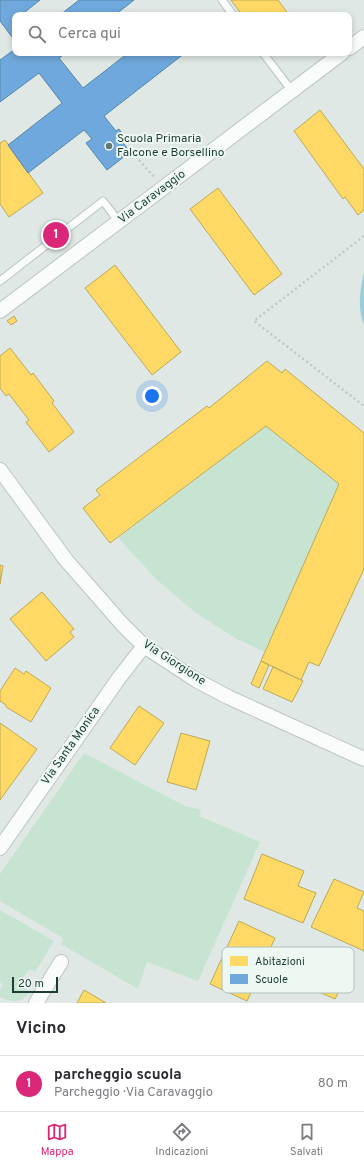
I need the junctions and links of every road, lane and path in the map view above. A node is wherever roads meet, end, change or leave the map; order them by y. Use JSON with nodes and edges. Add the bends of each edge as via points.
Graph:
{"nodes":[{"id":1,"x":222,"y":0,"type":"edge"},
{"id":2,"x":231,"y":12,"type":"edge"},
{"id":3,"x":364,"y":36,"type":"edge"},
{"id":4,"x":352,"y":46,"type":"edge"},
{"id":5,"x":265,"y":56,"type":"edge"},
{"id":6,"x":338,"y":56,"type":"edge"},
{"id":7,"x":292,"y":91,"type":"junction"},
{"id":8,"x":119,"y":222,"type":"junction"},
{"id":9,"x":364,"y":236,"type":"edge"},
{"id":10,"x":0,"y":280,"type":"edge"},
{"id":11,"x":0,"y":311,"type":"edge"},
{"id":12,"x":364,"y":406,"type":"edge"},
{"id":13,"x":0,"y":470,"type":"edge"},
{"id":14,"x":144,"y":646,"type":"junction"},
{"id":15,"x":364,"y":759,"type":"edge"},
{"id":16,"x":0,"y":848,"type":"edge"},
{"id":17,"x":61,"y":962,"type":"dead end"},
{"id":18,"x":36,"y":1003,"type":"edge"}],
"edges":[{"from":1,"to":2,"type":"lane"},
{"from":3,"to":4,"type":"street"},
{"from":5,"to":7,"type":"lane"},
{"from":6,"to":7,"type":"street","name":"Via Caravaggio"},
{"from":7,"to":8,"type":"street","name":"Via Caravaggio"},
{"from":8,"to":10,"type":"lane","via":[[103,201]]},
{"from":8,"to":11,"type":"street","name":"Via Caravaggio"},
{"from":9,"to":12,"type":"path","via":[[254,320]]},
{"from":13,"to":14,"type":"street","name":"Via Giorgione","via":[[66,560]]},
{"from":14,"to":15,"type":"street","name":"Via Giorgione","via":[[196,680],[228,697]]},
{"from":14,"to":16,"type":"street","name":"Via Santa Monica"},
{"from":17,"to":18,"type":"street"}]}
